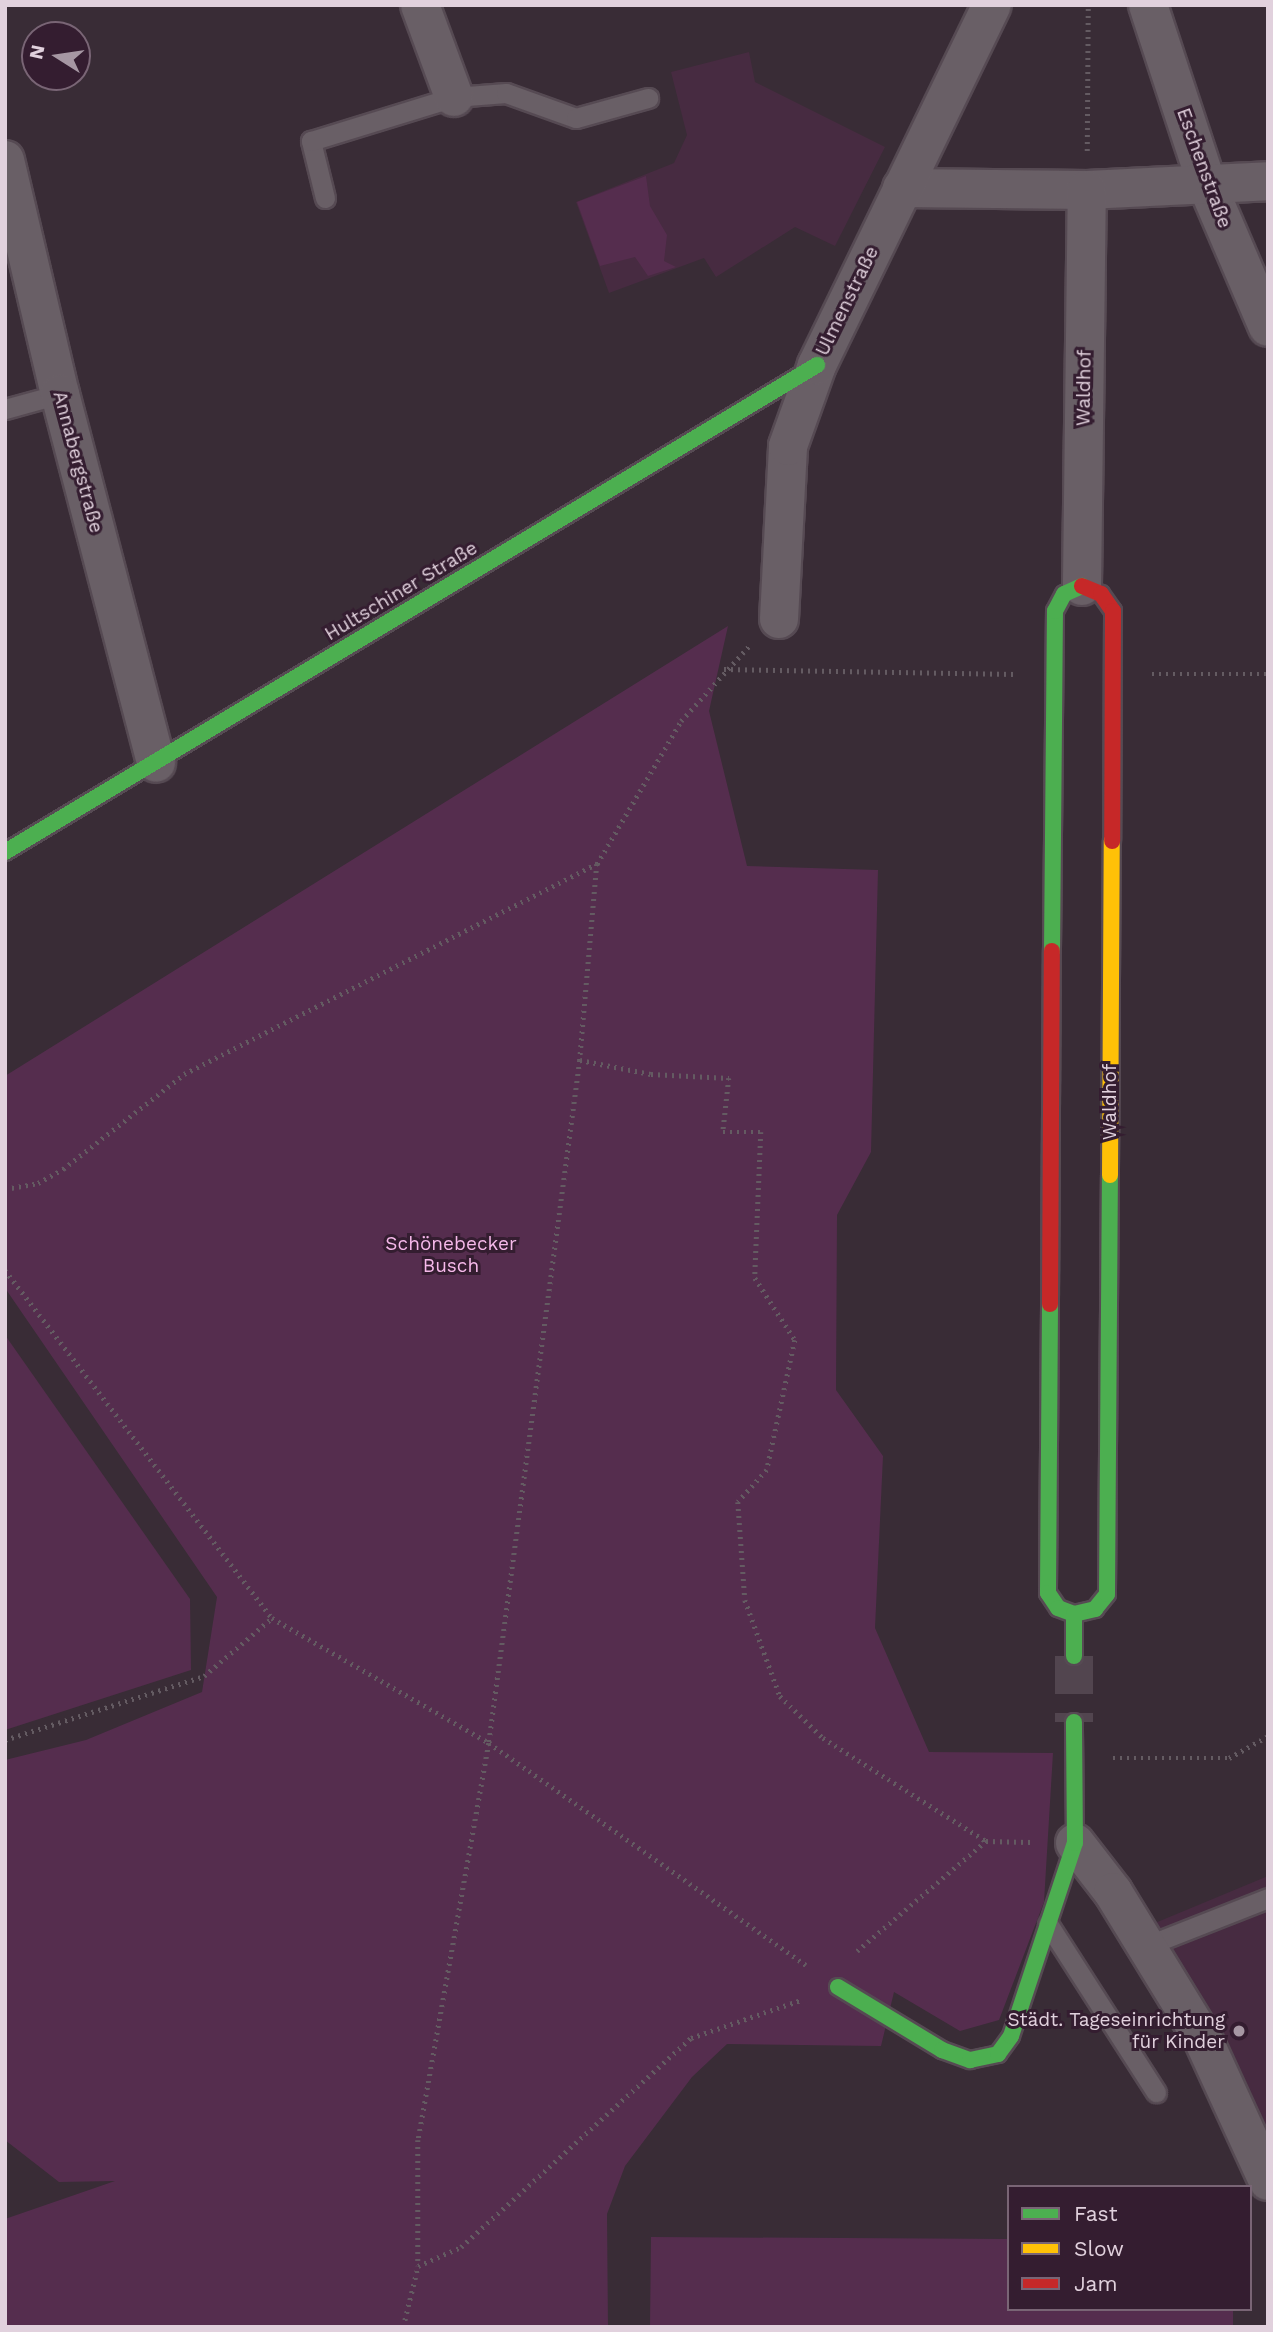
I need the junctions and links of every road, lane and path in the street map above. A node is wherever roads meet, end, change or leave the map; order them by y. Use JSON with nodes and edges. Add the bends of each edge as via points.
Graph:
{"nodes":[{"id":1,"x":420,"y":5,"type":"edge"},
{"id":2,"x":992,"y":5,"type":"edge"},
{"id":3,"x":1088,"y":5,"type":"edge"},
{"id":4,"x":1147,"y":5,"type":"edge"},
{"id":5,"x":454,"y":97,"type":"junction"},
{"id":6,"x":648,"y":97,"type":"dead end"},
{"id":7,"x":1087,"y":132,"type":"dead end"},
{"id":8,"x":5,"y":160,"type":"edge"},
{"id":9,"x":1268,"y":181,"type":"edge"},
{"id":10,"x":1208,"y":187,"type":"junction"},
{"id":11,"x":902,"y":188,"type":"junction"},
{"id":12,"x":1087,"y":190,"type":"junction"},
{"id":13,"x":325,"y":198,"type":"dead end"},
{"id":14,"x":1268,"y":327,"type":"edge"},
{"id":15,"x":817,"y":365,"type":"junction"},
{"id":16,"x":60,"y":394,"type":"junction"},
{"id":17,"x":5,"y":409,"type":"edge"},
{"id":18,"x":1082,"y":586,"type":"junction"},
{"id":19,"x":779,"y":619,"type":"joint"},
{"id":20,"x":724,"y":669,"type":"junction"},
{"id":21,"x":1112,"y":674,"type":"junction"},
{"id":22,"x":1268,"y":674,"type":"edge"},
{"id":23,"x":1054,"y":675,"type":"junction"},
{"id":24,"x":156,"y":763,"type":"junction"},
{"id":25,"x":5,"y":852,"type":"edge"},
{"id":26,"x":597,"y":864,"type":"junction"},
{"id":27,"x":580,"y":1060,"type":"junction"},
{"id":28,"x":5,"y":1189,"type":"edge"},
{"id":29,"x":5,"y":1270,"type":"edge"},
{"id":30,"x":1074,"y":1614,"type":"junction"},
{"id":31,"x":272,"y":1618,"type":"junction"},
{"id":32,"x":1074,"y":1656,"type":"tunnel mouth"},
{"id":33,"x":1074,"y":1721,"type":"tunnel mouth"},
{"id":34,"x":1268,"y":1736,"type":"edge"},
{"id":35,"x":5,"y":1740,"type":"edge"},
{"id":36,"x":489,"y":1743,"type":"junction"},
{"id":37,"x":1074,"y":1758,"type":"junction"},
{"id":38,"x":986,"y":1841,"type":"junction"},
{"id":39,"x":1075,"y":1843,"type":"junction"},
{"id":40,"x":1268,"y":1898,"type":"edge"},
{"id":41,"x":1048,"y":1923,"type":"junction"},
{"id":42,"x":1146,"y":1946,"type":"junction"},
{"id":43,"x":838,"y":1987,"type":"junction"},
{"id":44,"x":1156,"y":2092,"type":"dead end"},
{"id":45,"x":1268,"y":2181,"type":"edge"},
{"id":46,"x":418,"y":2266,"type":"junction"},
{"id":47,"x":403,"y":2327,"type":"edge"}],
"edges":[{"from":1,"to":5,"type":"street"},
{"from":2,"to":11,"type":"street","name":"Ulmenstraße"},
{"from":3,"to":7,"type":"path"},
{"from":4,"to":10,"type":"street","name":"Eschenstraße"},
{"from":5,"to":6,"type":"lane","via":[[506,93],[576,118]]},
{"from":5,"to":13,"type":"lane","via":[[311,141]]},
{"from":8,"to":16,"type":"street","name":"Annabergstraße"},
{"from":9,"to":10,"type":"street"},
{"from":10,"to":12,"type":"street"},
{"from":10,"to":14,"type":"street","name":"Eschenstraße"},
{"from":11,"to":12,"type":"street"},
{"from":11,"to":15,"type":"street","name":"Ulmenstraße"},
{"from":12,"to":18,"type":"street","name":"Waldhof"},
{"from":15,"to":19,"type":"street","name":"Ulmenstraße","via":[[788,446]]},
{"from":15,"to":24,"type":"street","name":"Hultschiner Straße"},
{"from":16,"to":17,"type":"lane"},
{"from":16,"to":24,"type":"street","name":"Annabergstraße"},
{"from":18,"to":21,"type":"street","name":"Waldhof","via":[[1101,594],[1113,611]]},
{"from":18,"to":23,"type":"street","via":[[1064,594],[1055,611]]},
{"from":19,"to":20,"type":"path"},
{"from":20,"to":23,"type":"path"},
{"from":20,"to":26,"type":"path","via":[[681,721]]},
{"from":21,"to":22,"type":"path"},
{"from":21,"to":30,"type":"street","name":"Waldhof","via":[[1107,1594],[1095,1609]]},
{"from":23,"to":30,"type":"street","via":[[1048,1593],[1058,1608]]},
{"from":24,"to":25,"type":"street","name":"Hultschiner Straße"},
{"from":26,"to":27,"type":"path"},
{"from":26,"to":28,"type":"path","via":[[184,1074],[63,1169],[38,1183]]},
{"from":27,"to":36,"type":"path"},
{"from":27,"to":38,"type":"path","via":[[650,1074],[729,1078],[723,1132],[761,1132],[755,1278],[795,1340],[767,1470],[738,1502],[745,1600],[780,1696],[823,1738]]},
{"from":29,"to":31,"type":"path"},
{"from":30,"to":32,"type":"street"},
{"from":31,"to":35,"type":"path","via":[[204,1676]]},
{"from":31,"to":36,"type":"path"},
{"from":33,"to":37,"type":"street"},
{"from":34,"to":37,"type":"path","via":[[1229,1758]]},
{"from":36,"to":43,"type":"path"},
{"from":36,"to":46,"type":"path","via":[[418,2140]]},
{"from":37,"to":39,"type":"street"},
{"from":38,"to":39,"type":"path"},
{"from":38,"to":43,"type":"path","via":[[845,1961]]},
{"from":39,"to":41,"type":"street"},
{"from":39,"to":42,"type":"street"},
{"from":40,"to":42,"type":"lane"},
{"from":41,"to":43,"type":"street","via":[[1012,2036],[998,2054],[971,2060],[942,2050]]},
{"from":41,"to":44,"type":"lane"},
{"from":42,"to":45,"type":"street","via":[[1203,2039]]},
{"from":43,"to":46,"type":"path","via":[[691,2038],[461,2247]]},
{"from":46,"to":47,"type":"path"}]}
